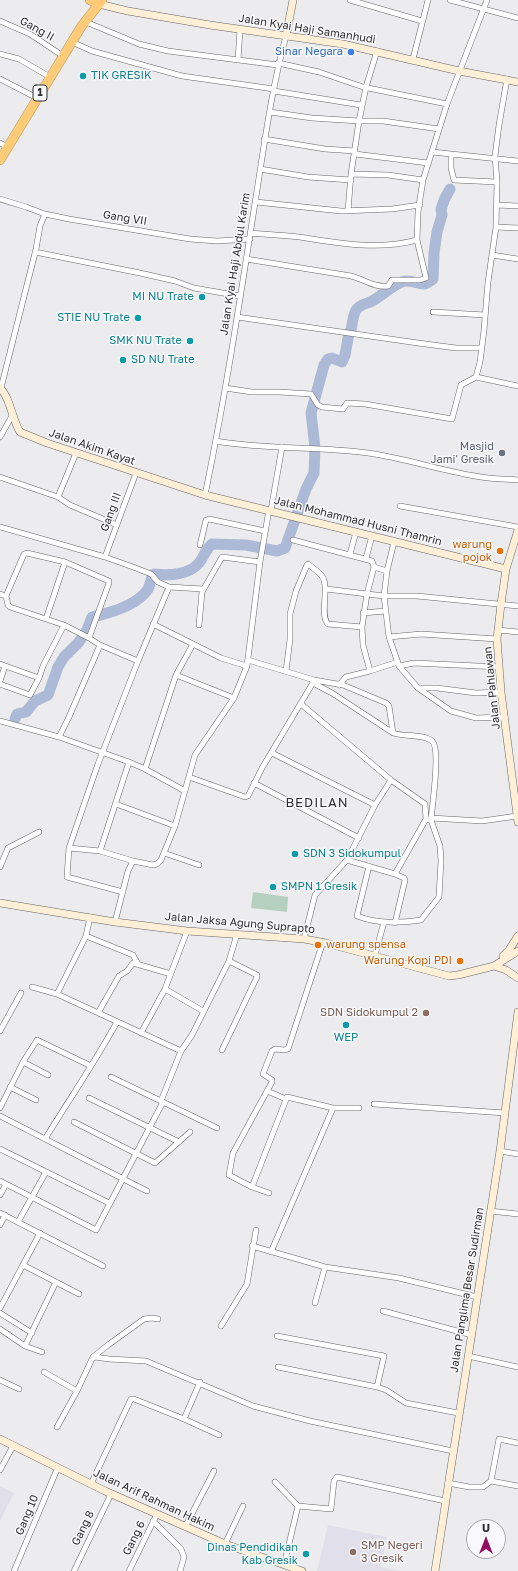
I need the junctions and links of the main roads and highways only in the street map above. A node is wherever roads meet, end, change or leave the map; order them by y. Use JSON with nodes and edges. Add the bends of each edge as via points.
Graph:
{"nodes":[{"id":1,"x":90,"y":0,"type":"edge"},
{"id":2,"x":293,"y":0,"type":"edge"},
{"id":3,"x":102,"y":1,"type":"edge"},
{"id":4,"x":286,"y":36,"type":"junction"},
{"id":5,"x":518,"y":82,"type":"edge"},
{"id":6,"x":4,"y":145,"type":"edge"},
{"id":7,"x":0,"y":160,"type":"edge"},
{"id":8,"x":1,"y":388,"type":"edge"},
{"id":9,"x":205,"y":495,"type":"joint"},
{"id":10,"x":518,"y":528,"type":"edge"},
{"id":11,"x":506,"y":569,"type":"junction"},
{"id":12,"x":518,"y":819,"type":"edge"},
{"id":13,"x":0,"y":903,"type":"edge"},
{"id":14,"x":518,"y":936,"type":"edge"},
{"id":15,"x":518,"y":951,"type":"edge"},
{"id":16,"x":494,"y":966,"type":"junction"},
{"id":17,"x":518,"y":978,"type":"edge"},
{"id":18,"x":518,"y":1012,"type":"edge"},
{"id":19,"x":0,"y":1439,"type":"edge"},
{"id":20,"x":302,"y":1571,"type":"edge"},
{"id":21,"x":435,"y":1571,"type":"edge"}],
"edges":[{"from":1,"to":3,"type":"highway"},
{"from":2,"to":4,"type":"main road"},
{"from":3,"to":4,"type":"main road","name":"Jalan Kyai Haji Samanhudi","via":[[115,8]]},
{"from":3,"to":6,"type":"highway","number":"1"},
{"from":4,"to":5,"type":"main road","name":"Jalan Kyai Haji Samanhudi","via":[[343,44]]},
{"from":6,"to":7,"type":"highway","number":"1"},
{"from":8,"to":9,"type":"main road","name":"Jalan Akim Kayat","via":[[21,432],[76,453]]},
{"from":9,"to":11,"type":"main road","name":"Jalan Mohammad Husni Thamrin"},
{"from":10,"to":11,"type":"main road","name":"Jalan Pahlawan"},
{"from":11,"to":12,"type":"main road","name":"Jalan Pahlawan","via":[[497,639],[501,692]]},
{"from":13,"to":16,"type":"main road","name":"Jalan Jaksa Agung Suprapto","via":[[187,931],[323,942],[449,976]]},
{"from":14,"to":16,"type":"main road"},
{"from":15,"to":16,"type":"main road","name":"Jalan Jaksa Agung Suprapto"},
{"from":16,"to":17,"type":"main road"},
{"from":18,"to":21,"type":"main road","name":"Jalan Panglima Besar Sudirman","via":[[500,1151]]},
{"from":19,"to":20,"type":"main road","name":"Jalan Arif Rahman Hakim","via":[[185,1527]]}]}
